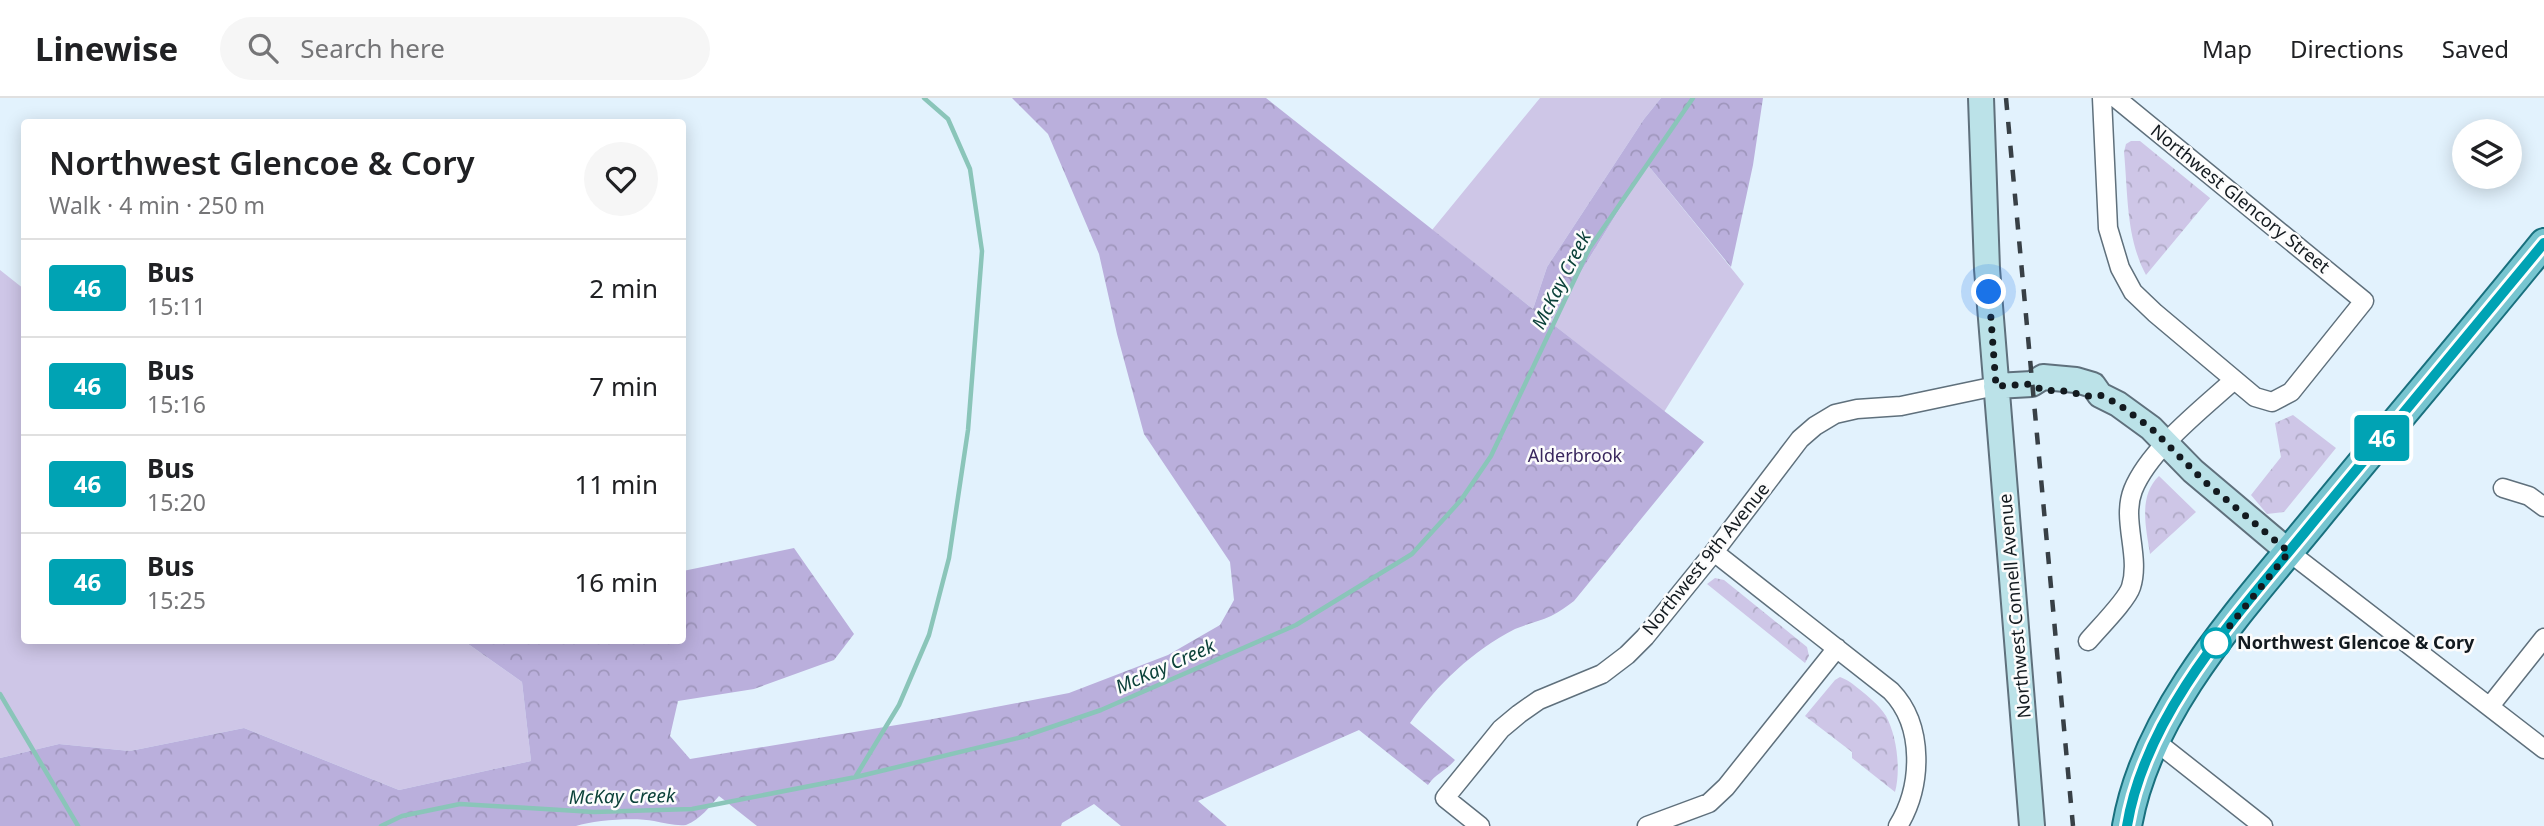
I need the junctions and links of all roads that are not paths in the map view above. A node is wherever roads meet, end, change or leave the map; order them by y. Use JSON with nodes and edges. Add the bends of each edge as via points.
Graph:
{"nodes":[{"id":1,"x":1980,"y":98,"type":"edge"},
{"id":2,"x":2102,"y":98,"type":"edge"},
{"id":3,"x":2116,"y":98,"type":"edge"},
{"id":4,"x":2544,"y":243,"type":"edge"},
{"id":5,"x":2234,"y":380,"type":"junction"},
{"id":6,"x":1996,"y":386,"type":"junction"},
{"id":7,"x":2167,"y":443,"type":"junction"},
{"id":8,"x":2502,"y":488,"type":"dead end"},
{"id":9,"x":2544,"y":507,"type":"edge"},
{"id":10,"x":1714,"y":552,"type":"junction"},
{"id":11,"x":2289,"y":552,"type":"junction"},
{"id":12,"x":2544,"y":638,"type":"edge"},
{"id":13,"x":2088,"y":641,"type":"dead end"},
{"id":14,"x":1838,"y":648,"type":"junction"},
{"id":15,"x":2490,"y":706,"type":"junction"},
{"id":16,"x":2154,"y":740,"type":"junction"},
{"id":17,"x":2544,"y":748,"type":"edge"},
{"id":18,"x":1480,"y":826,"type":"edge"},
{"id":19,"x":1647,"y":826,"type":"edge"},
{"id":20,"x":1898,"y":826,"type":"edge"},
{"id":21,"x":2032,"y":826,"type":"edge"},
{"id":22,"x":2127,"y":826,"type":"edge"},
{"id":23,"x":2263,"y":826,"type":"edge"}],
"edges":[{"from":1,"to":6,"type":"street","name":"Northwest Connell Avenue"},
{"from":2,"to":5,"type":"street","via":[[2108,228],[2130,288]]},
{"from":3,"to":5,"type":"street","name":"Northwest Glencory Street","via":[[2364,301],[2291,392],[2272,402],[2255,397]]},
{"from":4,"to":11,"type":"main road"},
{"from":5,"to":7,"type":"street"},
{"from":6,"to":7,"type":"street","via":[[2032,384],[2043,377],[2093,385],[2100,395],[2130,411]]},
{"from":6,"to":10,"type":"street","name":"Northwest 9th Avenue","via":[[1835,414],[1800,439]]},
{"from":6,"to":21,"type":"street","name":"Northwest Connell Avenue"},
{"from":7,"to":11,"type":"street","via":[[2200,478]]},
{"from":7,"to":13,"type":"street","via":[[2144,469],[2132,493],[2131,590]]},
{"from":8,"to":9,"type":"street","via":[[2529,496]]},
{"from":10,"to":14,"type":"street"},
{"from":10,"to":18,"type":"street","name":"Northwest 9th Avenue","via":[[1627,655],[1602,674],[1539,700],[1501,729],[1445,798]]},
{"from":11,"to":15,"type":"street"},
{"from":11,"to":16,"type":"main road","via":[[2195,670]]},
{"from":12,"to":15,"type":"street"},
{"from":14,"to":19,"type":"street","via":[[1709,803]]},
{"from":14,"to":20,"type":"street","via":[[1901,701],[1909,717],[1916,780],[1909,809]]},
{"from":15,"to":17,"type":"street"},
{"from":16,"to":22,"type":"main road"},
{"from":16,"to":23,"type":"street"}]}
